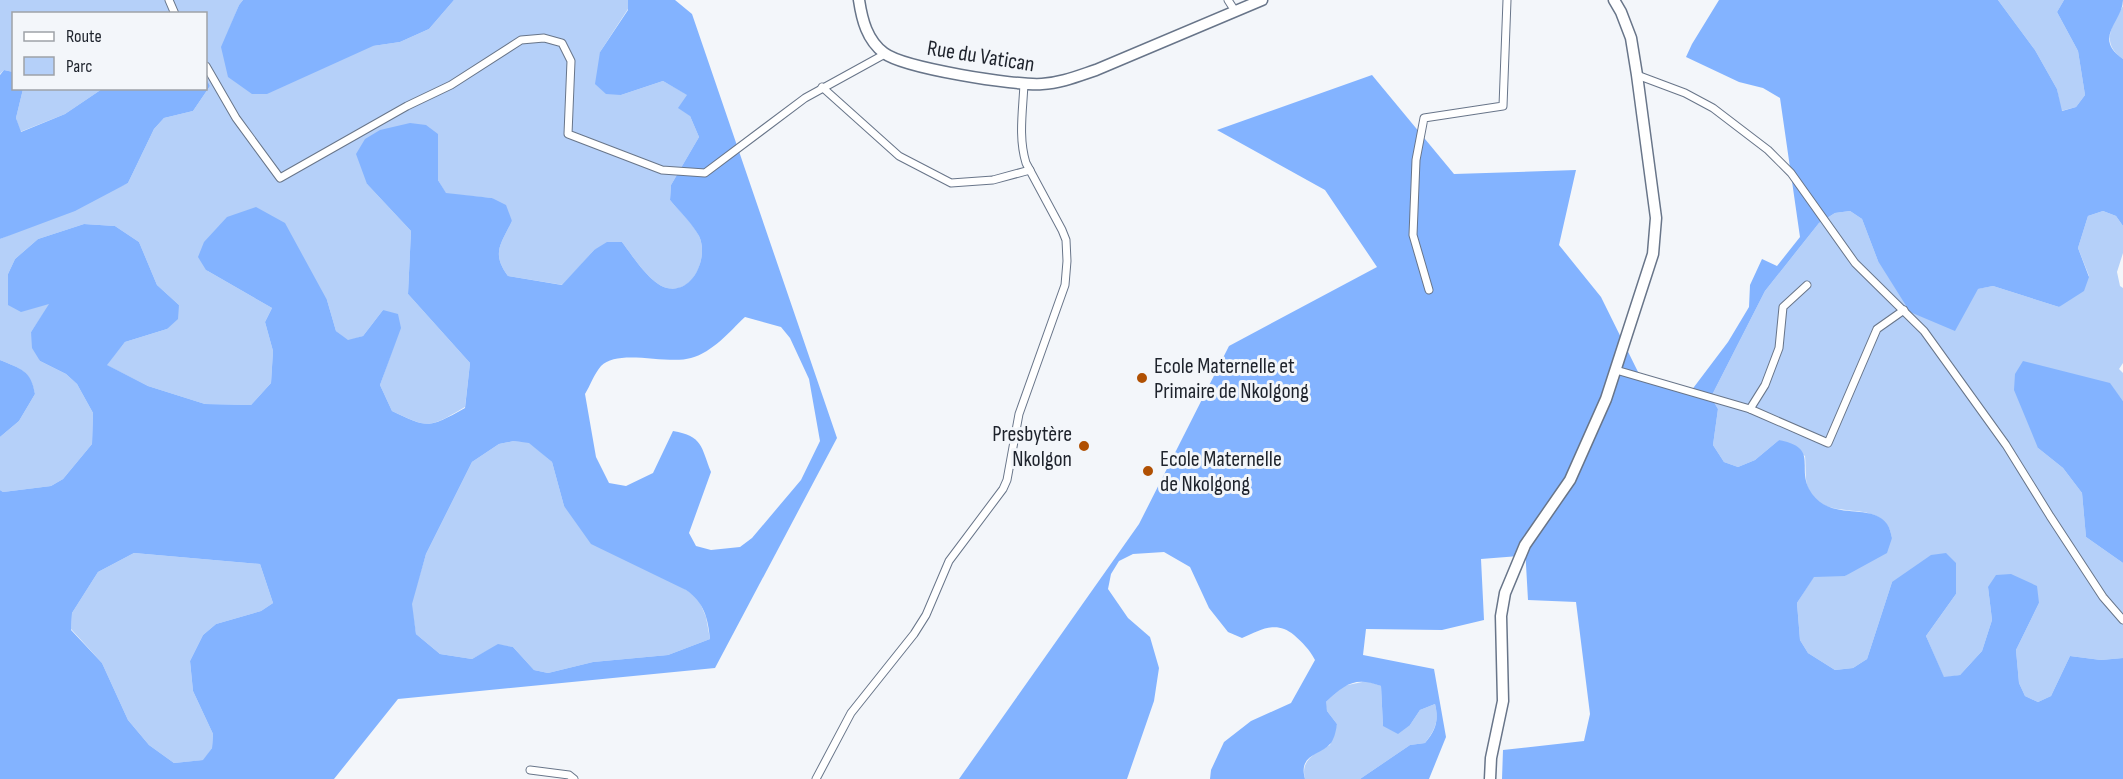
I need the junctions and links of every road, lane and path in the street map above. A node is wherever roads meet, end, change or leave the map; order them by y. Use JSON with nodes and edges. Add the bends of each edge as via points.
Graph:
{"nodes":[{"id":1,"x":859,"y":0,"type":"edge"},
{"id":2,"x":1228,"y":0,"type":"edge"},
{"id":3,"x":1262,"y":0,"type":"edge"},
{"id":4,"x":1507,"y":0,"type":"edge"},
{"id":5,"x":1614,"y":0,"type":"edge"},
{"id":6,"x":1235,"y":11,"type":"junction"},
{"id":7,"x":885,"y":54,"type":"junction"},
{"id":8,"x":207,"y":68,"type":"edge"},
{"id":9,"x":1637,"y":75,"type":"junction"},
{"id":10,"x":1024,"y":83,"type":"junction"},
{"id":11,"x":822,"y":87,"type":"junction"},
{"id":12,"x":1030,"y":170,"type":"junction"},
{"id":13,"x":1807,"y":285,"type":"dead end"},
{"id":14,"x":1429,"y":290,"type":"dead end"},
{"id":15,"x":1904,"y":310,"type":"junction"},
{"id":16,"x":1616,"y":370,"type":"junction"},
{"id":17,"x":1750,"y":409,"type":"junction"},
{"id":18,"x":2123,"y":620,"type":"edge"},
{"id":19,"x":530,"y":770,"type":"dead end"},
{"id":20,"x":574,"y":779,"type":"edge"},
{"id":21,"x":816,"y":779,"type":"edge"},
{"id":22,"x":1490,"y":779,"type":"edge"}],
"edges":[{"from":1,"to":7,"type":"street","via":[[866,31]]},
{"from":2,"to":6,"type":"street"},
{"from":3,"to":6,"type":"street","name":"Rue du Vatican"},
{"from":4,"to":14,"type":"street","via":[[1503,105],[1424,118],[1416,160],[1413,235]]},
{"from":5,"to":9,"type":"street","via":[[1631,38]]},
{"from":6,"to":10,"type":"street","name":"Rue du Vatican","via":[[1068,80]]},
{"from":7,"to":10,"type":"street","name":"Rue du Vatican","via":[[948,73]]},
{"from":7,"to":11,"type":"street"},
{"from":8,"to":11,"type":"street","via":[[236,118],[280,178],[451,85],[521,40],[544,38],[562,42],[571,62],[568,134],[662,170],[705,173]]},
{"from":9,"to":15,"type":"street","via":[[1713,108],[1768,150],[1791,173],[1856,263]]},
{"from":9,"to":16,"type":"street","via":[[1656,233]]},
{"from":10,"to":12,"type":"street","via":[[1021,140]]},
{"from":11,"to":12,"type":"street","via":[[899,156],[951,183],[993,180]]},
{"from":12,"to":21,"type":"street","via":[[1066,240],[1067,272],[1019,414],[1007,480],[949,561],[914,634],[850,713]]},
{"from":13,"to":17,"type":"street","via":[[1783,307],[1779,348],[1765,385]]},
{"from":15,"to":17,"type":"street","via":[[1877,329],[1828,443]]},
{"from":15,"to":18,"type":"street","via":[[1924,331],[1994,428],[2103,597]]},
{"from":16,"to":17,"type":"street"},
{"from":16,"to":22,"type":"street","via":[[1570,480],[1525,545],[1505,592],[1501,616],[1503,701]]},
{"from":19,"to":20,"type":"street"}]}
